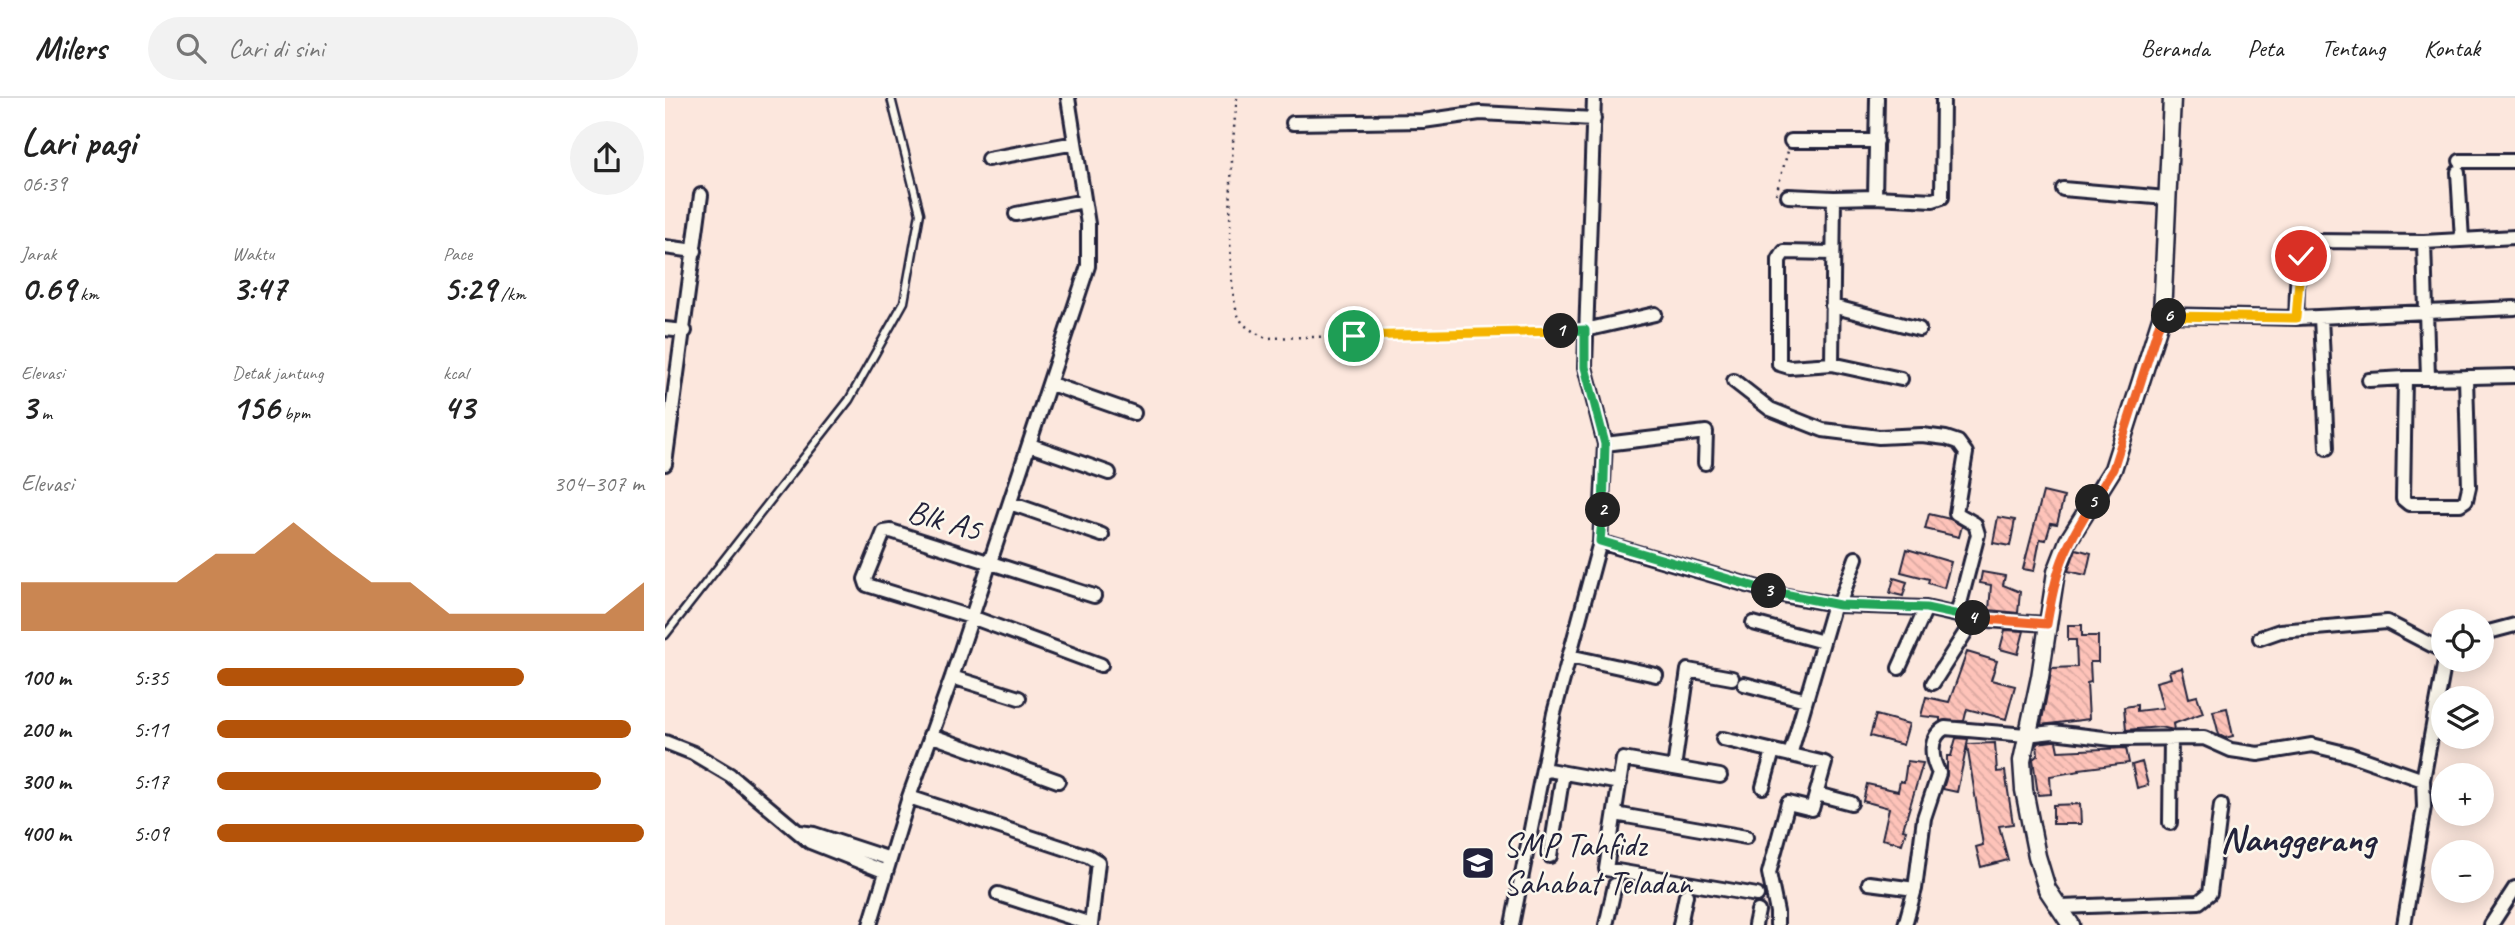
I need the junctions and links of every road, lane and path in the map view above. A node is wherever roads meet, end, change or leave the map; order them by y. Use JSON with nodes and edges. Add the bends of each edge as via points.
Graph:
{"nodes":[{"id":1,"x":891,"y":98,"type":"edge"},
{"id":2,"x":1067,"y":98,"type":"edge"},
{"id":3,"x":1237,"y":98,"type":"edge"},
{"id":4,"x":1594,"y":98,"type":"edge"},
{"id":5,"x":1877,"y":98,"type":"edge"},
{"id":6,"x":1943,"y":98,"type":"edge"},
{"id":7,"x":2172,"y":98,"type":"edge"},
{"id":8,"x":1594,"y":119,"type":"junction"},
{"id":9,"x":1293,"y":123,"type":"dead end"},
{"id":10,"x":1791,"y":141,"type":"joint"},
{"id":11,"x":1877,"y":141,"type":"junction"},
{"id":12,"x":1075,"y":143,"type":"junction"},
{"id":13,"x":988,"y":159,"type":"dead end"},
{"id":14,"x":2515,"y":161,"type":"edge"},
{"id":15,"x":2063,"y":189,"type":"dead end"},
{"id":16,"x":701,"y":195,"type":"dead end"},
{"id":17,"x":1788,"y":196,"type":"joint"},
{"id":18,"x":1875,"y":197,"type":"junction"},
{"id":19,"x":1834,"y":198,"type":"junction"},
{"id":20,"x":2166,"y":198,"type":"junction"},
{"id":21,"x":1084,"y":201,"type":"junction"},
{"id":22,"x":1016,"y":214,"type":"dead end"},
{"id":23,"x":2515,"y":237,"type":"edge"},
{"id":24,"x":2462,"y":240,"type":"junction"},
{"id":25,"x":2424,"y":242,"type":"junction"},
{"id":26,"x":665,"y":247,"type":"edge"},
{"id":27,"x":695,"y":251,"type":"junction"},
{"id":28,"x":1833,"y":253,"type":"junction"},
{"id":29,"x":1832,"y":306,"type":"junction"},
{"id":30,"x":2515,"y":308,"type":"edge"},
{"id":31,"x":2425,"y":312,"type":"junction"},
{"id":32,"x":1655,"y":314,"type":"dead end"},
{"id":33,"x":2162,"y":315,"type":"junction"},
{"id":34,"x":2321,"y":317,"type":"junction"},
{"id":35,"x":2296,"y":318,"type":"junction"},
{"id":36,"x":665,"y":328,"type":"edge"},
{"id":37,"x":1919,"y":329,"type":"dead end"},
{"id":38,"x":1585,"y":330,"type":"junction"},
{"id":39,"x":685,"y":331,"type":"junction"},
{"id":40,"x":1832,"y":364,"type":"junction"},
{"id":41,"x":2515,"y":376,"type":"edge"},
{"id":42,"x":2466,"y":377,"type":"junction"},
{"id":43,"x":2405,"y":378,"type":"junction"},
{"id":44,"x":2428,"y":378,"type":"junction"},
{"id":45,"x":1901,"y":379,"type":"dead end"},
{"id":46,"x":2369,"y":380,"type":"dead end"},
{"id":47,"x":1734,"y":381,"type":"dead end"},
{"id":48,"x":1051,"y":384,"type":"junction"},
{"id":49,"x":1134,"y":413,"type":"dead end"},
{"id":50,"x":1605,"y":444,"type":"junction"},
{"id":51,"x":1030,"y":445,"type":"junction"},
{"id":52,"x":2327,"y":448,"type":"dead end"},
{"id":53,"x":1705,"y":463,"type":"dead end"},
{"id":54,"x":665,"y":464,"type":"edge"},
{"id":55,"x":1109,"y":473,"type":"dead end"},
{"id":56,"x":1010,"y":503,"type":"junction"},
{"id":57,"x":1102,"y":536,"type":"dead end"},
{"id":58,"x":1600,"y":541,"type":"junction"},
{"id":59,"x":1856,"y":558,"type":"dead end"},
{"id":60,"x":990,"y":562,"type":"junction"},
{"id":61,"x":1094,"y":596,"type":"dead end"},
{"id":62,"x":1836,"y":605,"type":"junction"},
{"id":63,"x":1926,"y":608,"type":"junction"},
{"id":64,"x":1957,"y":615,"type":"junction"},
{"id":65,"x":972,"y":618,"type":"junction"},
{"id":66,"x":1974,"y":619,"type":"junction"},
{"id":67,"x":1753,"y":623,"type":"dead end"},
{"id":68,"x":2047,"y":624,"type":"junction"},
{"id":69,"x":2515,"y":625,"type":"edge"},
{"id":70,"x":2494,"y":631,"type":"edge"},
{"id":71,"x":665,"y":635,"type":"edge"},
{"id":72,"x":2260,"y":638,"type":"dead end"},
{"id":73,"x":1823,"y":642,"type":"junction"},
{"id":74,"x":2431,"y":645,"type":"edge"},
{"id":75,"x":1569,"y":656,"type":"junction"},
{"id":76,"x":1101,"y":664,"type":"dead end"},
{"id":77,"x":1899,"y":667,"type":"dead end"},
{"id":78,"x":2443,"y":672,"type":"edge"},
{"id":79,"x":1656,"y":675,"type":"dead end"},
{"id":80,"x":952,"y":677,"type":"junction"},
{"id":81,"x":1731,"y":678,"type":"dead end"},
{"id":82,"x":1933,"y":683,"type":"dead end"},
{"id":83,"x":1745,"y":684,"type":"dead end"},
{"id":84,"x":1019,"y":698,"type":"dead end"},
{"id":85,"x":1806,"y":700,"type":"junction"},
{"id":86,"x":2026,"y":734,"type":"junction"},
{"id":87,"x":930,"y":736,"type":"junction"},
{"id":88,"x":2171,"y":738,"type":"junction"},
{"id":89,"x":1723,"y":739,"type":"dead end"},
{"id":90,"x":665,"y":743,"type":"edge"},
{"id":91,"x":1773,"y":751,"type":"junction"},
{"id":92,"x":1790,"y":755,"type":"junction"},
{"id":93,"x":1674,"y":768,"type":"junction"},
{"id":94,"x":1543,"y":769,"type":"junction"},
{"id":95,"x":1563,"y":773,"type":"junction"},
{"id":96,"x":1720,"y":776,"type":"dead end"},
{"id":97,"x":2423,"y":780,"type":"junction"},
{"id":98,"x":1058,"y":781,"type":"dead end"},
{"id":99,"x":1620,"y":783,"type":"junction"},
{"id":100,"x":1763,"y":787,"type":"dead end"},
{"id":101,"x":1817,"y":794,"type":"junction"},
{"id":102,"x":909,"y":797,"type":"junction"},
{"id":103,"x":1851,"y":803,"type":"dead end"},
{"id":104,"x":2221,"y":805,"type":"dead end"},
{"id":105,"x":1615,"y":814,"type":"junction"},
{"id":106,"x":2170,"y":823,"type":"dead end"},
{"id":107,"x":1746,"y":837,"type":"dead end"},
{"id":108,"x":1550,"y":856,"type":"dead end"},
{"id":109,"x":888,"y":866,"type":"junction"},
{"id":110,"x":1870,"y":883,"type":"dead end"},
{"id":111,"x":1615,"y":885,"type":"dead end"},
{"id":112,"x":2515,"y":888,"type":"edge"},
{"id":113,"x":1915,"y":889,"type":"junction"},
{"id":114,"x":998,"y":894,"type":"dead end"},
{"id":115,"x":1686,"y":895,"type":"dead end"},
{"id":116,"x":1757,"y":895,"type":"dead end"},
{"id":117,"x":2061,"y":907,"type":"junction"},
{"id":118,"x":1758,"y":911,"type":"dead end"},
{"id":119,"x":870,"y":925,"type":"edge"},
{"id":120,"x":1091,"y":925,"type":"edge"},
{"id":121,"x":1512,"y":925,"type":"edge"},
{"id":122,"x":1606,"y":925,"type":"edge"},
{"id":123,"x":1679,"y":925,"type":"edge"},
{"id":124,"x":1755,"y":925,"type":"edge"},
{"id":125,"x":1777,"y":925,"type":"edge"},
{"id":126,"x":1905,"y":925,"type":"edge"},
{"id":127,"x":2071,"y":925,"type":"edge"},
{"id":128,"x":2405,"y":925,"type":"edge"},
{"id":129,"x":2491,"y":925,"type":"edge"}],
"edges":[{"from":1,"to":71,"type":"lane","via":[[920,213],[904,302],[849,400]]},
{"from":2,"to":12,"type":"street"},
{"from":3,"to":38,"type":"path","via":[[1232,271],[1235,306],[1240,320],[1253,331],[1265,338]]},
{"from":4,"to":8,"type":"street"},
{"from":5,"to":11,"type":"street"},
{"from":6,"to":18,"type":"street","via":[[1941,197]]},
{"from":7,"to":20,"type":"street"},
{"from":8,"to":9,"type":"street","via":[[1481,113],[1423,121]]},
{"from":8,"to":38,"type":"street"},
{"from":10,"to":11,"type":"street"},
{"from":10,"to":17,"type":"path","via":[[1774,192]]},
{"from":11,"to":18,"type":"street"},
{"from":12,"to":13,"type":"street"},
{"from":12,"to":21,"type":"street"},
{"from":14,"to":24,"type":"street","via":[[2459,166]]},
{"from":15,"to":20,"type":"street"},
{"from":16,"to":27,"type":"street"},
{"from":17,"to":19,"type":"street"},
{"from":18,"to":19,"type":"street"},
{"from":19,"to":28,"type":"street"},
{"from":20,"to":33,"type":"street"},
{"from":21,"to":22,"type":"street"},
{"from":21,"to":48,"type":"street","via":[[1089,266]]},
{"from":23,"to":24,"type":"street"},
{"from":24,"to":25,"type":"street"},
{"from":25,"to":31,"type":"street"},
{"from":25,"to":35,"type":"street","via":[[2322,239],[2305,245]]},
{"from":26,"to":27,"type":"street"},
{"from":27,"to":39,"type":"street"},
{"from":28,"to":29,"type":"street"},
{"from":28,"to":40,"type":"street","via":[[1784,252],[1777,273],[1779,364]]},
{"from":29,"to":37,"type":"street"},
{"from":29,"to":40,"type":"street"},
{"from":30,"to":31,"type":"street"},
{"from":31,"to":34,"type":"street"},
{"from":31,"to":44,"type":"street"},
{"from":32,"to":38,"type":"street"},
{"from":33,"to":35,"type":"street"},
{"from":33,"to":68,"type":"street","via":[[2113,469],[2068,541],[2056,572]]},
{"from":34,"to":35,"type":"street"},
{"from":34,"to":52,"type":"street"},
{"from":36,"to":39,"type":"street"},
{"from":38,"to":50,"type":"street","via":[[1585,367]]},
{"from":39,"to":54,"type":"street"},
{"from":40,"to":45,"type":"street"},
{"from":41,"to":42,"type":"street"},
{"from":42,"to":43,"type":"street","via":[[2466,500],[2418,505],[2403,499]]},
{"from":42,"to":44,"type":"street"},
{"from":43,"to":44,"type":"street"},
{"from":43,"to":46,"type":"street"},
{"from":47,"to":64,"type":"street","via":[[1770,408],[1823,430],[1879,437],[1922,435],[1962,446],[1966,453],[1956,513],[1975,524],[1978,534]]},
{"from":48,"to":49,"type":"street"},
{"from":48,"to":51,"type":"street"},
{"from":50,"to":53,"type":"street","via":[[1704,431]]},
{"from":50,"to":58,"type":"street"},
{"from":51,"to":55,"type":"street"},
{"from":51,"to":56,"type":"street"},
{"from":56,"to":57,"type":"street"},
{"from":56,"to":60,"type":"street"},
{"from":58,"to":62,"type":"street","via":[[1782,595]]},
{"from":58,"to":75,"type":"street"},
{"from":59,"to":62,"type":"street"},
{"from":60,"to":61,"type":"street"},
{"from":60,"to":65,"type":"street"},
{"from":60,"to":65,"type":"street","name":"Blk A5","via":[[887,531],[865,579],[867,585]]},
{"from":62,"to":63,"type":"street"},
{"from":62,"to":73,"type":"street"},
{"from":63,"to":64,"type":"street"},
{"from":63,"to":77,"type":"street"},
{"from":64,"to":66,"type":"street"},
{"from":65,"to":76,"type":"street"},
{"from":65,"to":80,"type":"street"},
{"from":66,"to":68,"type":"street"},
{"from":66,"to":82,"type":"street"},
{"from":67,"to":73,"type":"street"},
{"from":68,"to":86,"type":"street"},
{"from":69,"to":70,"type":"street"},
{"from":72,"to":74,"type":"street","via":[[2280,631],[2387,622]]},
{"from":73,"to":85,"type":"street"},
{"from":75,"to":79,"type":"street"},
{"from":75,"to":94,"type":"street"},
{"from":78,"to":97,"type":"street"},
{"from":80,"to":84,"type":"street"},
{"from":80,"to":87,"type":"street"},
{"from":81,"to":93,"type":"street","via":[[1688,670]]},
{"from":83,"to":85,"type":"street"},
{"from":85,"to":92,"type":"street"},
{"from":86,"to":88,"type":"street"},
{"from":86,"to":113,"type":"street","via":[[1945,729],[1938,733],[1932,757],[1939,773],[1924,818]]},
{"from":86,"to":117,"type":"street","via":[[2024,790],[2037,856],[2047,888]]},
{"from":87,"to":98,"type":"street"},
{"from":87,"to":102,"type":"street"},
{"from":88,"to":97,"type":"street","via":[[2204,738],[2231,750],[2258,754],[2312,745]]},
{"from":88,"to":106,"type":"street"},
{"from":89,"to":91,"type":"street"},
{"from":90,"to":109,"type":"street","via":[[730,775],[820,847]]},
{"from":91,"to":92,"type":"street"},
{"from":91,"to":100,"type":"street"},
{"from":92,"to":101,"type":"street","via":[[1825,763]]},
{"from":93,"to":96,"type":"street"},
{"from":93,"to":99,"type":"street","via":[[1623,760]]},
{"from":94,"to":95,"type":"street"},
{"from":94,"to":121,"type":"street"},
{"from":95,"to":99,"type":"street"},
{"from":95,"to":108,"type":"street"},
{"from":97,"to":128,"type":"street","via":[[2424,807]]},
{"from":99,"to":105,"type":"street"},
{"from":101,"to":103,"type":"street"},
{"from":101,"to":125,"type":"street","via":[[1812,809],[1788,803],[1769,873]]},
{"from":102,"to":109,"type":"street"},
{"from":102,"to":120,"type":"street","via":[[1098,862]]},
{"from":104,"to":117,"type":"street","via":[[2210,893],[2199,902]]},
{"from":105,"to":107,"type":"street"},
{"from":105,"to":116,"type":"street","via":[[1607,869]]},
{"from":109,"to":119,"type":"street"},
{"from":110,"to":113,"type":"street"},
{"from":111,"to":122,"type":"street"},
{"from":112,"to":129,"type":"street"},
{"from":113,"to":126,"type":"street"},
{"from":114,"to":120,"type":"street"},
{"from":115,"to":123,"type":"street"},
{"from":117,"to":127,"type":"street"},
{"from":118,"to":124,"type":"street"}]}
